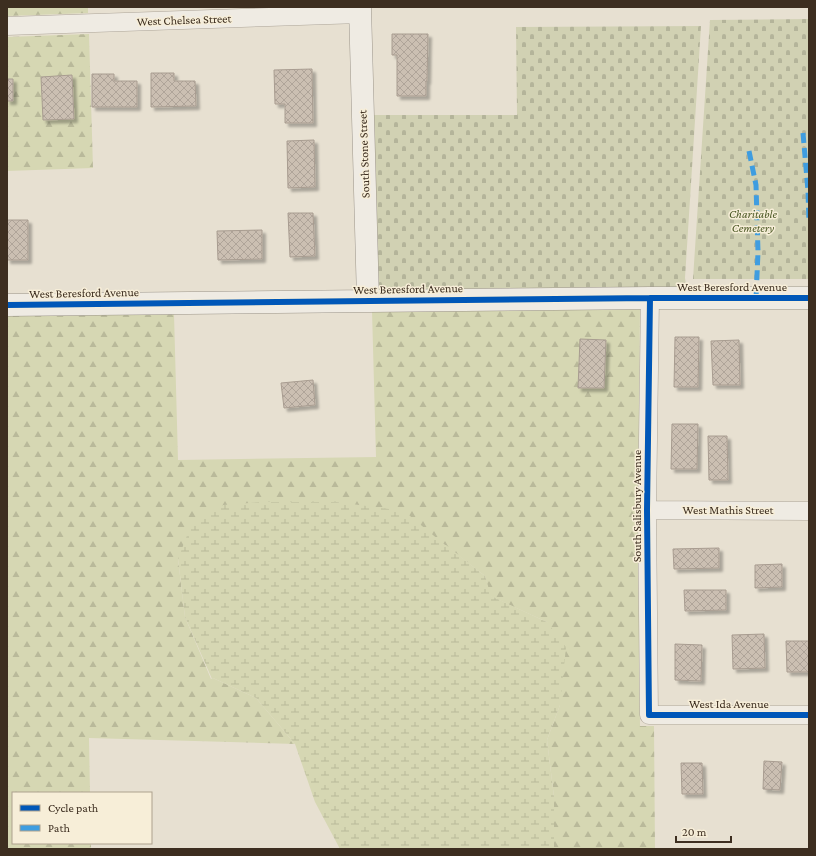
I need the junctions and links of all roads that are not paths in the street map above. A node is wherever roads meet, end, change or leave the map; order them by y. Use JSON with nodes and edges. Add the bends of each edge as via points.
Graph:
{"nodes":[{"id":1,"x":360,"y":11,"type":"edge"},
{"id":2,"x":7,"y":26,"type":"edge"},
{"id":3,"x":650,"y":298,"type":"junction"},
{"id":4,"x":809,"y":298,"type":"edge"},
{"id":5,"x":368,"y":300,"type":"junction"},
{"id":6,"x":7,"y":305,"type":"edge"},
{"id":7,"x":647,"y":510,"type":"junction"},
{"id":8,"x":809,"y":511,"type":"edge"},
{"id":9,"x":649,"y":715,"type":"joint"},
{"id":10,"x":809,"y":715,"type":"edge"}],
"edges":[{"from":1,"to":2,"type":"street","name":"West Chelsea Street"},
{"from":1,"to":5,"type":"street","name":"South Stone Street"},
{"from":3,"to":4,"type":"street","name":"West Beresford Avenue"},
{"from":3,"to":5,"type":"street","name":"West Beresford Avenue"},
{"from":3,"to":7,"type":"street","name":"South Salisbury Avenue"},
{"from":5,"to":6,"type":"street","name":"West Beresford Avenue"},
{"from":7,"to":8,"type":"street","name":"West Mathis Street"},
{"from":7,"to":9,"type":"street","name":"South Salisbury Avenue"},
{"from":9,"to":10,"type":"street","name":"West Ida Avenue"}]}
